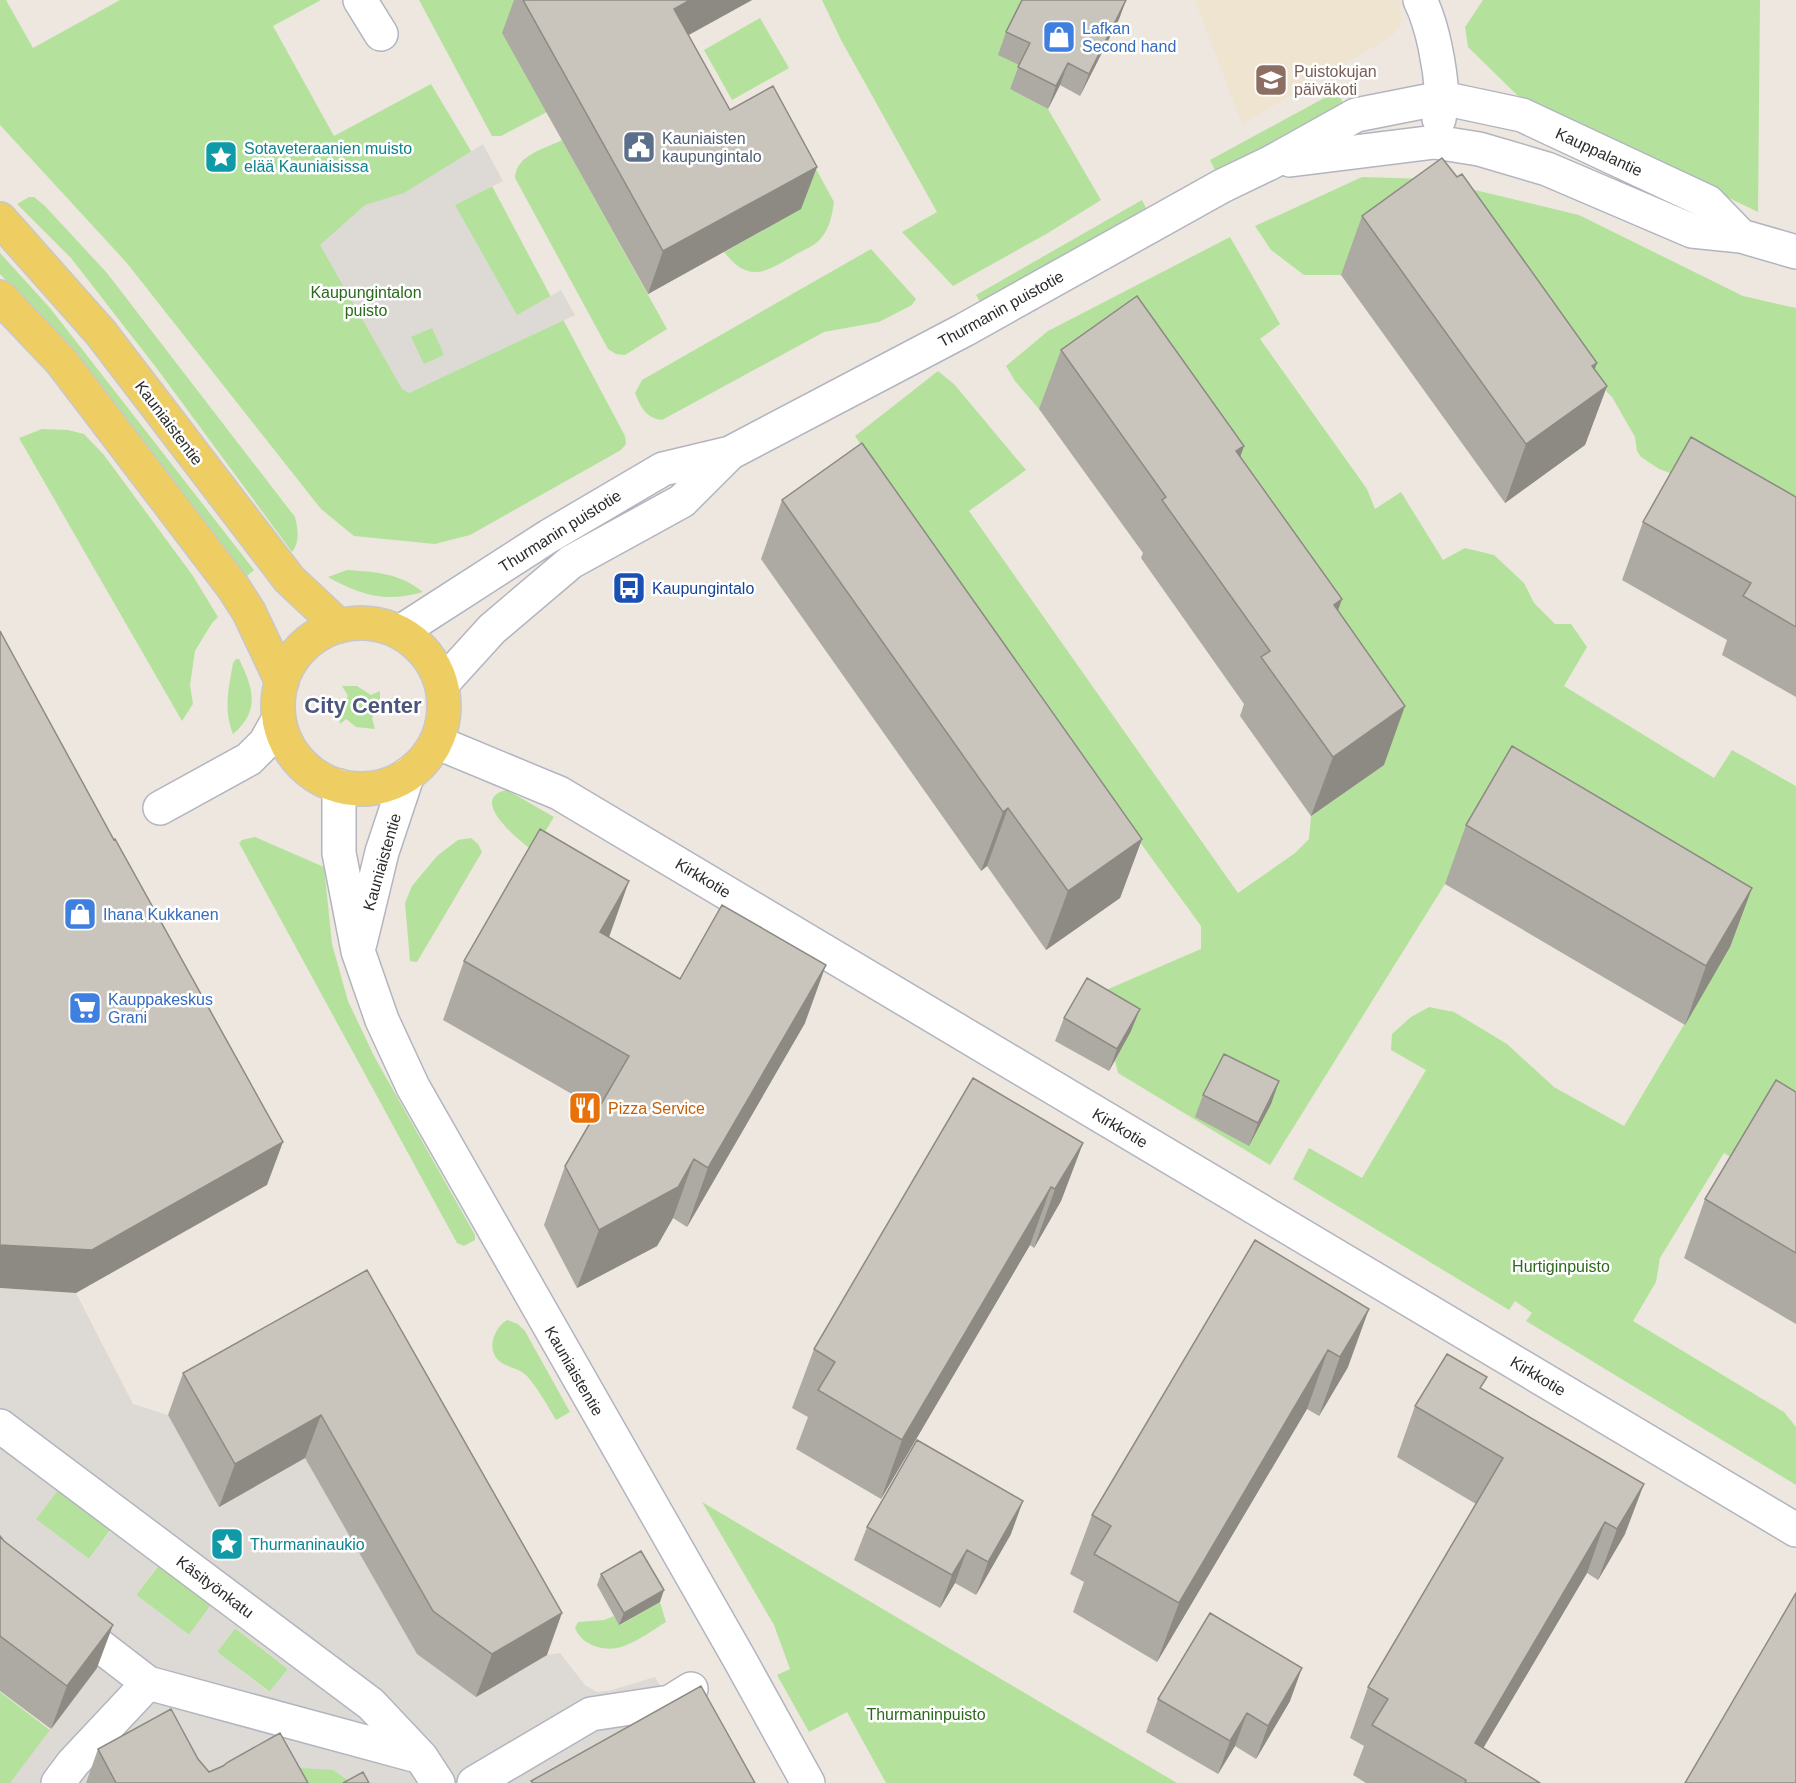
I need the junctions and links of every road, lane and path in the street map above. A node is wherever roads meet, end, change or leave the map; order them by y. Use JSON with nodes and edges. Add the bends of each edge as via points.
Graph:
{"nodes":[{"id":1,"x":360,"y":0,"type":"edge"},
{"id":2,"x":1420,"y":0,"type":"edge"},
{"id":3,"x":381,"y":34,"type":"dead end"},
{"id":4,"x":1442,"y":98,"type":"junction"},
{"id":5,"x":1435,"y":142,"type":"junction"},
{"id":6,"x":1270,"y":163,"type":"junction"},
{"id":7,"x":0,"y":219,"type":"edge"},
{"id":8,"x":1741,"y":236,"type":"junction"},
{"id":9,"x":1796,"y":252,"type":"edge"},
{"id":10,"x":0,"y":297,"type":"edge"},
{"id":11,"x":730,"y":453,"type":"junction"},
{"id":12,"x":339,"y":626,"type":"junction"},
{"id":13,"x":400,"y":632,"type":"junction"},
{"id":14,"x":282,"y":682,"type":"junction"},
{"id":15,"x":442,"y":684,"type":"junction"},
{"id":16,"x":278,"y":720,"type":"junction"},
{"id":17,"x":436,"y":742,"type":"junction"},
{"id":18,"x":408,"y":774,"type":"junction"},
{"id":19,"x":339,"y":786,"type":"junction"},
{"id":20,"x":160,"y":808,"type":"dead end"},
{"id":21,"x":358,"y":951,"type":"junction"},
{"id":22,"x":0,"y":1426,"type":"edge"},
{"id":23,"x":1796,"y":1530,"type":"edge"},
{"id":24,"x":0,"y":1569,"type":"edge"},
{"id":25,"x":148,"y":1683,"type":"junction"},
{"id":26,"x":691,"y":1689,"type":"edge"},
{"id":27,"x":170,"y":1722,"type":"edge"},
{"id":28,"x":430,"y":1770,"type":"edge"},
{"id":29,"x":58,"y":1783,"type":"edge"},
{"id":30,"x":474,"y":1783,"type":"edge"},
{"id":31,"x":808,"y":1783,"type":"edge"}],
"edges":[{"from":1,"to":3,"type":"street"},
{"from":2,"to":4,"type":"street","via":[[1427,13]]},
{"from":4,"to":5,"type":"street"},
{"from":4,"to":6,"type":"street","name":"Thurmanin puistotie","via":[[1356,115]]},
{"from":4,"to":8,"type":"street","name":"Kauppalantie","via":[[1522,115],[1708,202]]},
{"from":5,"to":6,"type":"street","name":"Thurmanin puistotie"},
{"from":5,"to":8,"type":"street","name":"Kauppalantie","via":[[1479,149],[1547,169],[1692,231]]},
{"from":6,"to":11,"type":"street","name":"Thurmanin puistotie"},
{"from":7,"to":12,"type":"main road","name":"Kauniaistentie","via":[[100,333],[289,579]]},
{"from":8,"to":9,"type":"street","name":"Kauppalantie"},
{"from":10,"to":14,"type":"main road","via":[[62,361],[233,587]]},
{"from":11,"to":13,"type":"street","name":"Thurmanin puistotie","via":[[663,469],[549,536]]},
{"from":11,"to":15,"type":"street","name":"Thurmanin puistotie","via":[[682,501],[571,562],[492,629]]},
{"from":12,"to":13,"type":"main road","via":[[369,623]]},
{"from":12,"to":14,"type":"main road","via":[[314,638],[294,657]]},
{"from":13,"to":15,"type":"main road","via":[[426,654]]},
{"from":14,"to":16,"type":"main road"},
{"from":15,"to":17,"type":"main road","via":[[443,723]]},
{"from":16,"to":19,"type":"main road","via":[[298,759],[316,775]]},
{"from":16,"to":20,"type":"street","via":[[265,743],[249,759]]},
{"from":17,"to":18,"type":"main road"},
{"from":17,"to":23,"type":"street","name":"Kirkkotie","via":[[559,793]]},
{"from":18,"to":19,"type":"main road","via":[[375,788]]},
{"from":18,"to":21,"type":"street","name":"Kauniaistentie","via":[[382,852]]},
{"from":19,"to":21,"type":"street","name":"Kauniaistentie","via":[[339,853]]},
{"from":21,"to":31,"type":"street","name":"Kauniaistentie","via":[[382,1020],[413,1087]]},
{"from":22,"to":28,"type":"street","name":"Käsityönkatu","via":[[371,1704]]},
{"from":24,"to":25,"type":"street"},
{"from":25,"to":27,"type":"street"},
{"from":25,"to":28,"type":"street"},
{"from":25,"to":29,"type":"street"},
{"from":26,"to":30,"type":"street","via":[[670,1702],[591,1714]]}]}
